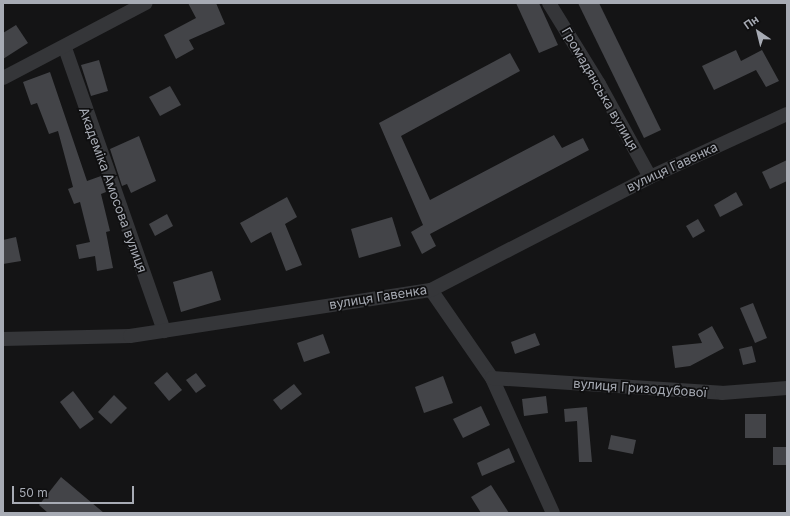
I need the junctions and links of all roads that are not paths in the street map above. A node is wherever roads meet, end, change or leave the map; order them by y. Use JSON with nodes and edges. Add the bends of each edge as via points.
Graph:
{"nodes":[{"id":1,"x":146,"y":3,"type":"edge"},
{"id":2,"x":548,"y":3,"type":"edge"},
{"id":3,"x":65,"y":48,"type":"junction"},
{"id":4,"x":3,"y":78,"type":"edge"},
{"id":5,"x":787,"y":114,"type":"edge"},
{"id":6,"x":650,"y":176,"type":"junction"},
{"id":7,"x":431,"y":290,"type":"junction"},
{"id":8,"x":164,"y":331,"type":"junction"},
{"id":9,"x":3,"y":340,"type":"edge"},
{"id":10,"x":492,"y":378,"type":"junction"},
{"id":11,"x":787,"y":388,"type":"edge"},
{"id":12,"x":553,"y":513,"type":"edge"}],
"edges":[{"from":1,"to":3,"type":"street"},
{"from":2,"to":6,"type":"street","name":"Громадянська вулиця","via":[[596,78]]},
{"from":3,"to":4,"type":"street"},
{"from":3,"to":8,"type":"street","name":"Академіка Амосова вулиця"},
{"from":5,"to":6,"type":"street","name":"вулиця Гавенка"},
{"from":6,"to":7,"type":"street","name":"вулиця Гавенка"},
{"from":7,"to":8,"type":"street","name":"вулиця Гавенка"},
{"from":7,"to":10,"type":"street"},
{"from":8,"to":9,"type":"street","name":"вулиця Гавенка","via":[[130,336]]},
{"from":10,"to":11,"type":"street","name":"вулиця Гризодубової","via":[[722,393]]},
{"from":10,"to":12,"type":"street"}]}
